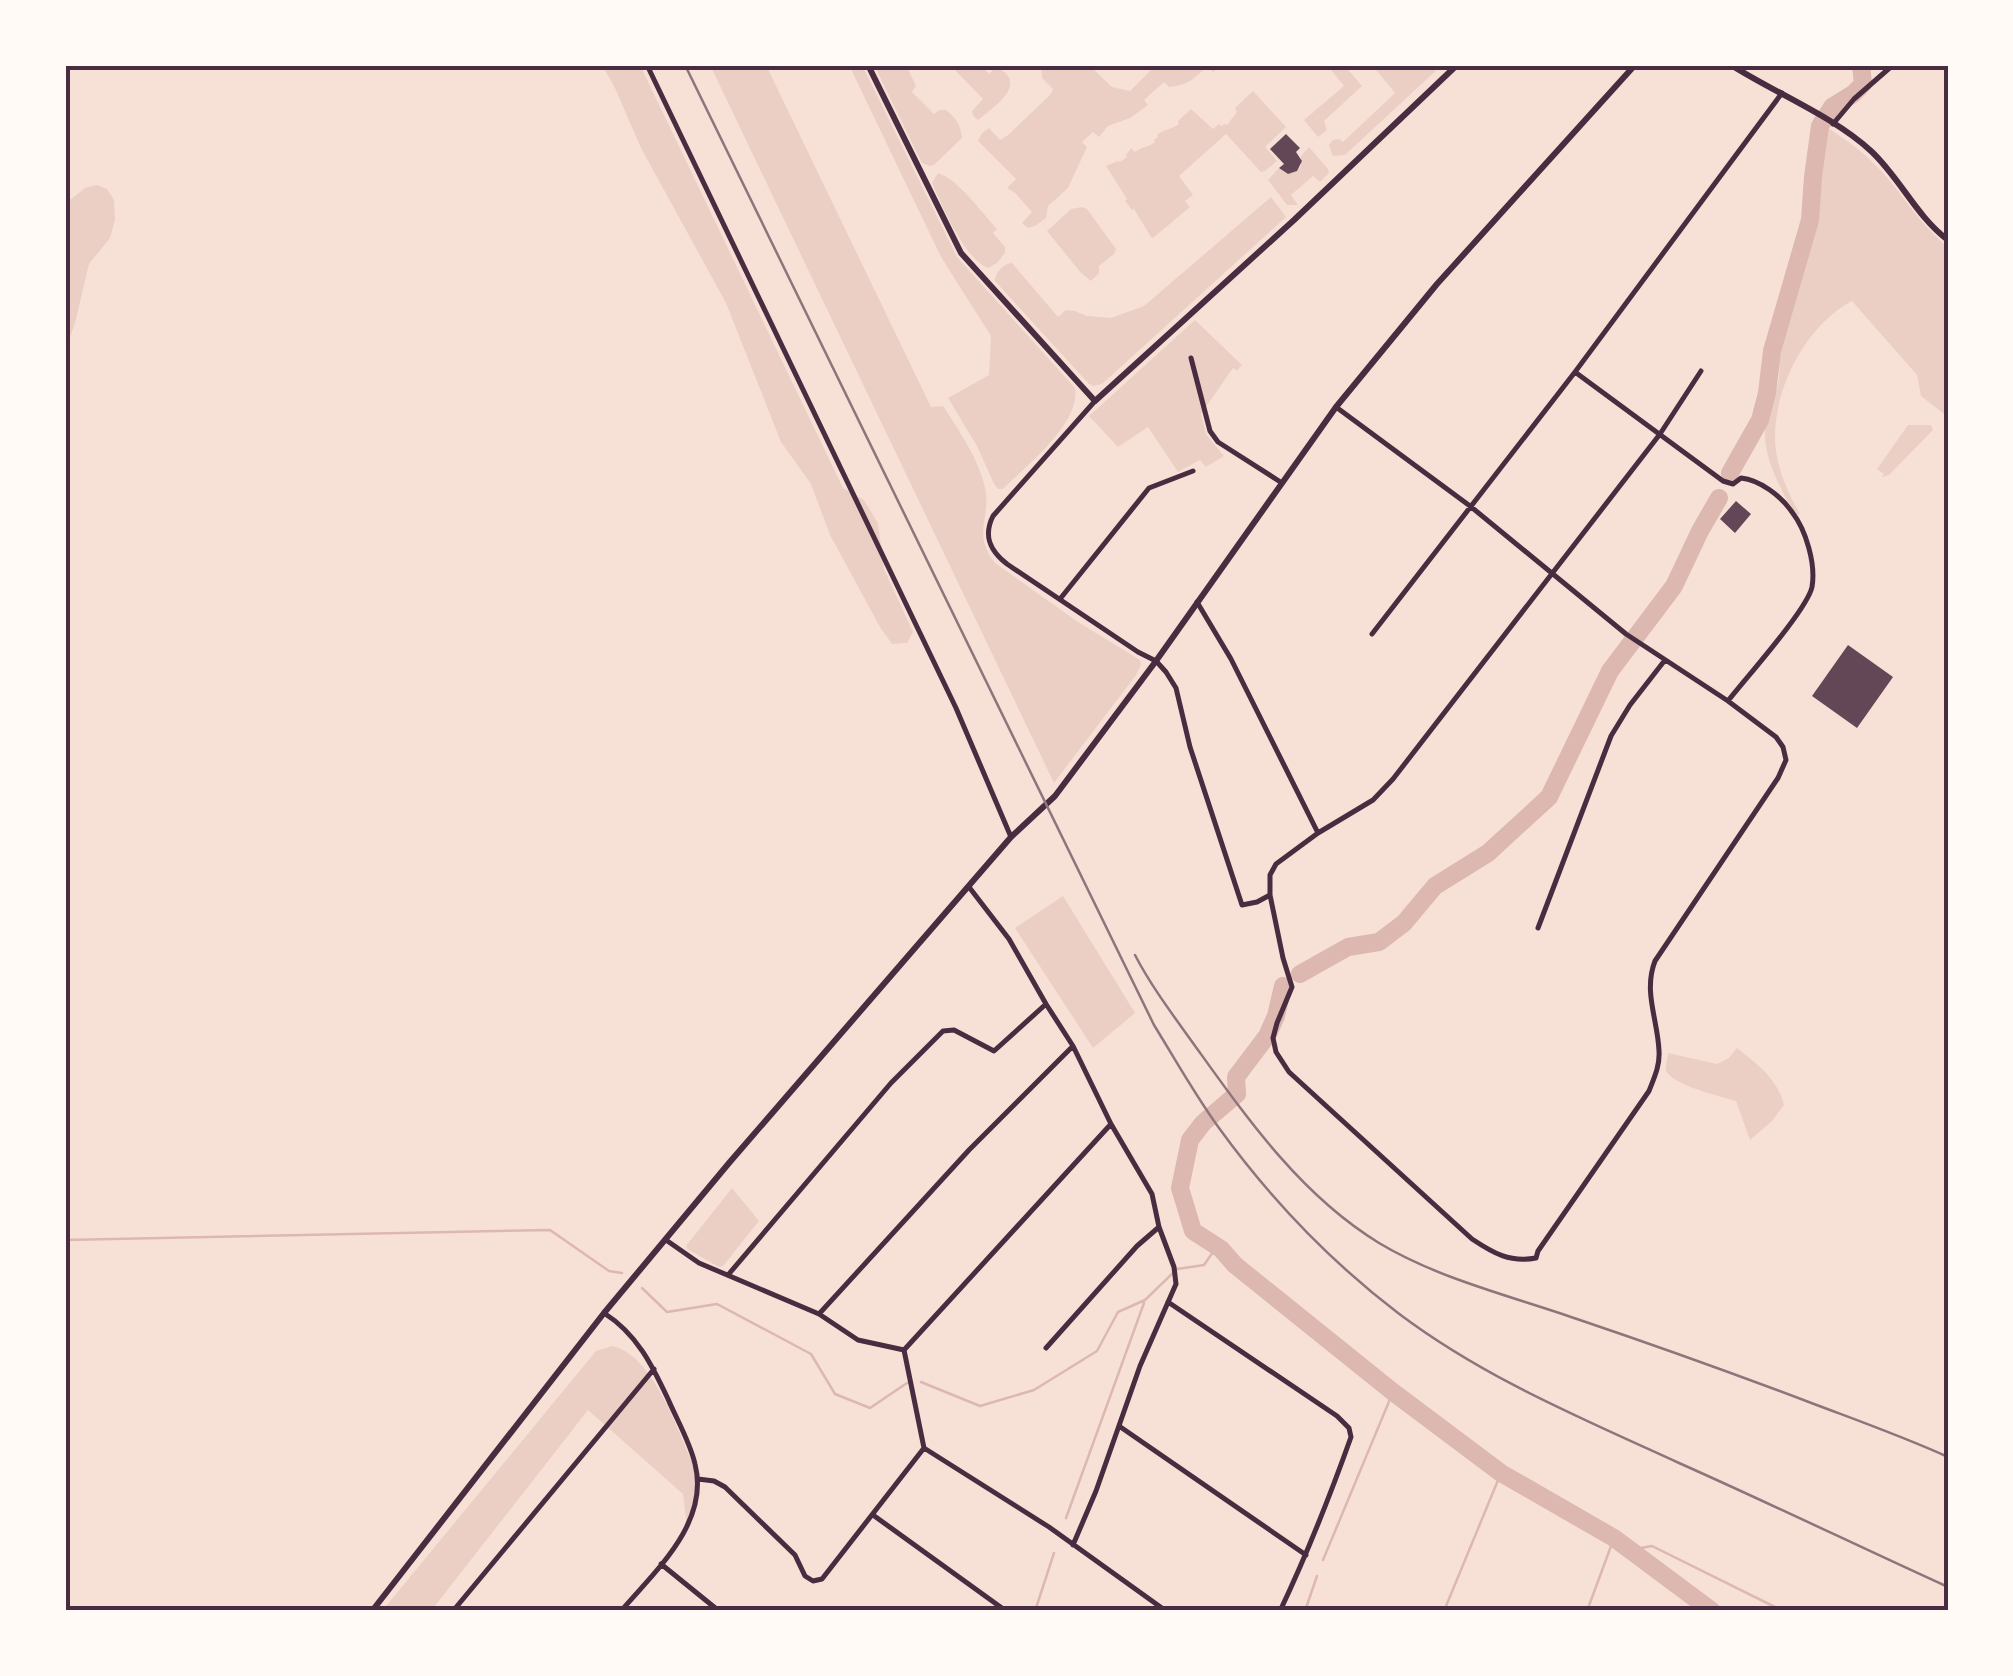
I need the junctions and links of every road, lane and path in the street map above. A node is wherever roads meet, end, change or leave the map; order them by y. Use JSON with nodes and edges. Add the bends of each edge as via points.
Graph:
{"nodes":[{"id":1,"x":646,"y":65,"type":"edge"},
{"id":2,"x":868,"y":65,"type":"edge"},
{"id":3,"x":1458,"y":65,"type":"edge"},
{"id":4,"x":1635,"y":65,"type":"edge"},
{"id":5,"x":1731,"y":65,"type":"edge"},
{"id":6,"x":1893,"y":65,"type":"edge"},
{"id":7,"x":1782,"y":94,"type":"junction"},
{"id":8,"x":1832,"y":123,"type":"junction"},
{"id":9,"x":1948,"y":240,"type":"edge"},
{"id":10,"x":1192,"y":358,"type":"dead end"},
{"id":11,"x":1701,"y":371,"type":"dead end"},
{"id":12,"x":1575,"y":372,"type":"junction"},
{"id":13,"x":1096,"y":400,"type":"junction"},
{"id":14,"x":1336,"y":407,"type":"junction"},
{"id":15,"x":1660,"y":434,"type":"junction"},
{"id":16,"x":1193,"y":470,"type":"dead end"},
{"id":17,"x":1282,"y":483,"type":"junction"},
{"id":18,"x":1470,"y":506,"type":"junction"},
{"id":19,"x":1552,"y":572,"type":"junction"},
{"id":20,"x":1060,"y":599,"type":"junction"},
{"id":21,"x":1197,"y":602,"type":"junction"},
{"id":22,"x":1372,"y":634,"type":"dead end"},
{"id":23,"x":1665,"y":660,"type":"junction"},
{"id":24,"x":1156,"y":661,"type":"junction"},
{"id":25,"x":1728,"y":701,"type":"junction"},
{"id":26,"x":1318,"y":833,"type":"junction"},
{"id":27,"x":1012,"y":837,"type":"junction"},
{"id":28,"x":969,"y":886,"type":"junction"},
{"id":29,"x":1270,"y":894,"type":"junction"},
{"id":30,"x":1538,"y":928,"type":"dead end"},
{"id":31,"x":1046,"y":1004,"type":"junction"},
{"id":32,"x":1074,"y":1046,"type":"junction"},
{"id":33,"x":1111,"y":1124,"type":"junction"},
{"id":34,"x":1160,"y":1227,"type":"junction"},
{"id":35,"x":666,"y":1240,"type":"junction"},
{"id":36,"x":728,"y":1274,"type":"junction"},
{"id":37,"x":1168,"y":1302,"type":"junction"},
{"id":38,"x":604,"y":1313,"type":"junction"},
{"id":39,"x":819,"y":1314,"type":"junction"},
{"id":40,"x":1046,"y":1348,"type":"dead end"},
{"id":41,"x":904,"y":1350,"type":"junction"},
{"id":42,"x":654,"y":1369,"type":"junction"},
{"id":43,"x":1119,"y":1426,"type":"junction"},
{"id":44,"x":924,"y":1448,"type":"junction"},
{"id":45,"x":698,"y":1479,"type":"junction"},
{"id":46,"x":873,"y":1515,"type":"junction"},
{"id":47,"x":1073,"y":1545,"type":"junction"},
{"id":48,"x":1306,"y":1556,"type":"junction"},
{"id":49,"x":660,"y":1564,"type":"junction"},
{"id":50,"x":372,"y":1611,"type":"edge"},
{"id":51,"x":453,"y":1611,"type":"edge"},
{"id":52,"x":621,"y":1611,"type":"edge"},
{"id":53,"x":720,"y":1611,"type":"edge"},
{"id":54,"x":1006,"y":1611,"type":"edge"},
{"id":55,"x":1166,"y":1611,"type":"edge"},
{"id":56,"x":1280,"y":1611,"type":"edge"}],
"edges":[{"from":1,"to":27,"type":"street"},
{"from":2,"to":13,"type":"main road","via":[[961,253]]},
{"from":3,"to":13,"type":"main road"},
{"from":4,"to":14,"type":"main road"},
{"from":5,"to":7,"type":"main road"},
{"from":6,"to":8,"type":"street"},
{"from":7,"to":8,"type":"main road"},
{"from":7,"to":12,"type":"street"},
{"from":8,"to":9,"type":"main road","via":[[1877,157]]},
{"from":10,"to":17,"type":"street","via":[[1210,431]]},
{"from":11,"to":15,"type":"street"},
{"from":12,"to":15,"type":"street"},
{"from":12,"to":18,"type":"street"},
{"from":13,"to":20,"type":"street","via":[[988,529],[998,557]]},
{"from":14,"to":17,"type":"main road"},
{"from":14,"to":18,"type":"street"},
{"from":15,"to":19,"type":"street"},
{"from":15,"to":25,"type":"street","via":[[1722,481],[1750,479],[1782,498],[1799,522],[1812,572],[1803,606]]},
{"from":16,"to":20,"type":"street","via":[[1148,488]]},
{"from":17,"to":21,"type":"main road"},
{"from":18,"to":19,"type":"street"},
{"from":18,"to":22,"type":"street"},
{"from":19,"to":23,"type":"street"},
{"from":19,"to":26,"type":"street","via":[[1384,790]]},
{"from":20,"to":24,"type":"street"},
{"from":21,"to":24,"type":"main road"},
{"from":21,"to":26,"type":"street"},
{"from":23,"to":25,"type":"street"},
{"from":23,"to":30,"type":"street","via":[[1611,736]]},
{"from":24,"to":27,"type":"main road","via":[[1054,796]]},
{"from":24,"to":29,"type":"street","via":[[1176,688],[1242,905]]},
{"from":25,"to":29,"type":"street","via":[[1776,737],[1784,765],[1655,961],[1650,990],[1658,1069],[1536,1258],[1500,1256],[1472,1239],[1296,1080],[1273,1038],[1292,987]]},
{"from":26,"to":29,"type":"street","via":[[1276,864]]},
{"from":27,"to":28,"type":"main road"},
{"from":28,"to":31,"type":"street"},
{"from":28,"to":35,"type":"main road"},
{"from":31,"to":32,"type":"street"},
{"from":31,"to":36,"type":"street","via":[[994,1052],[954,1030],[943,1032],[891,1083]]},
{"from":32,"to":33,"type":"street"},
{"from":32,"to":39,"type":"street"},
{"from":33,"to":34,"type":"street","via":[[1152,1194]]},
{"from":33,"to":41,"type":"street"},
{"from":34,"to":37,"type":"street","via":[[1176,1284]]},
{"from":34,"to":40,"type":"street"},
{"from":35,"to":36,"type":"street"},
{"from":35,"to":38,"type":"main road"},
{"from":36,"to":39,"type":"street"},
{"from":37,"to":43,"type":"street"},
{"from":37,"to":48,"type":"street","via":[[1349,1428]]},
{"from":38,"to":42,"type":"street","via":[[637,1342]]},
{"from":38,"to":50,"type":"main road"},
{"from":39,"to":41,"type":"street","via":[[858,1340]]},
{"from":41,"to":44,"type":"street"},
{"from":42,"to":45,"type":"street"},
{"from":42,"to":51,"type":"street"},
{"from":43,"to":47,"type":"street"},
{"from":43,"to":48,"type":"street"},
{"from":44,"to":46,"type":"street"},
{"from":44,"to":47,"type":"street"},
{"from":45,"to":46,"type":"street","via":[[725,1487],[813,1581],[826,1576]]},
{"from":45,"to":49,"type":"street","via":[[690,1520]]},
{"from":46,"to":54,"type":"street"},
{"from":47,"to":55,"type":"street"},
{"from":48,"to":56,"type":"street"},
{"from":49,"to":52,"type":"street"},
{"from":49,"to":53,"type":"street"}]}
